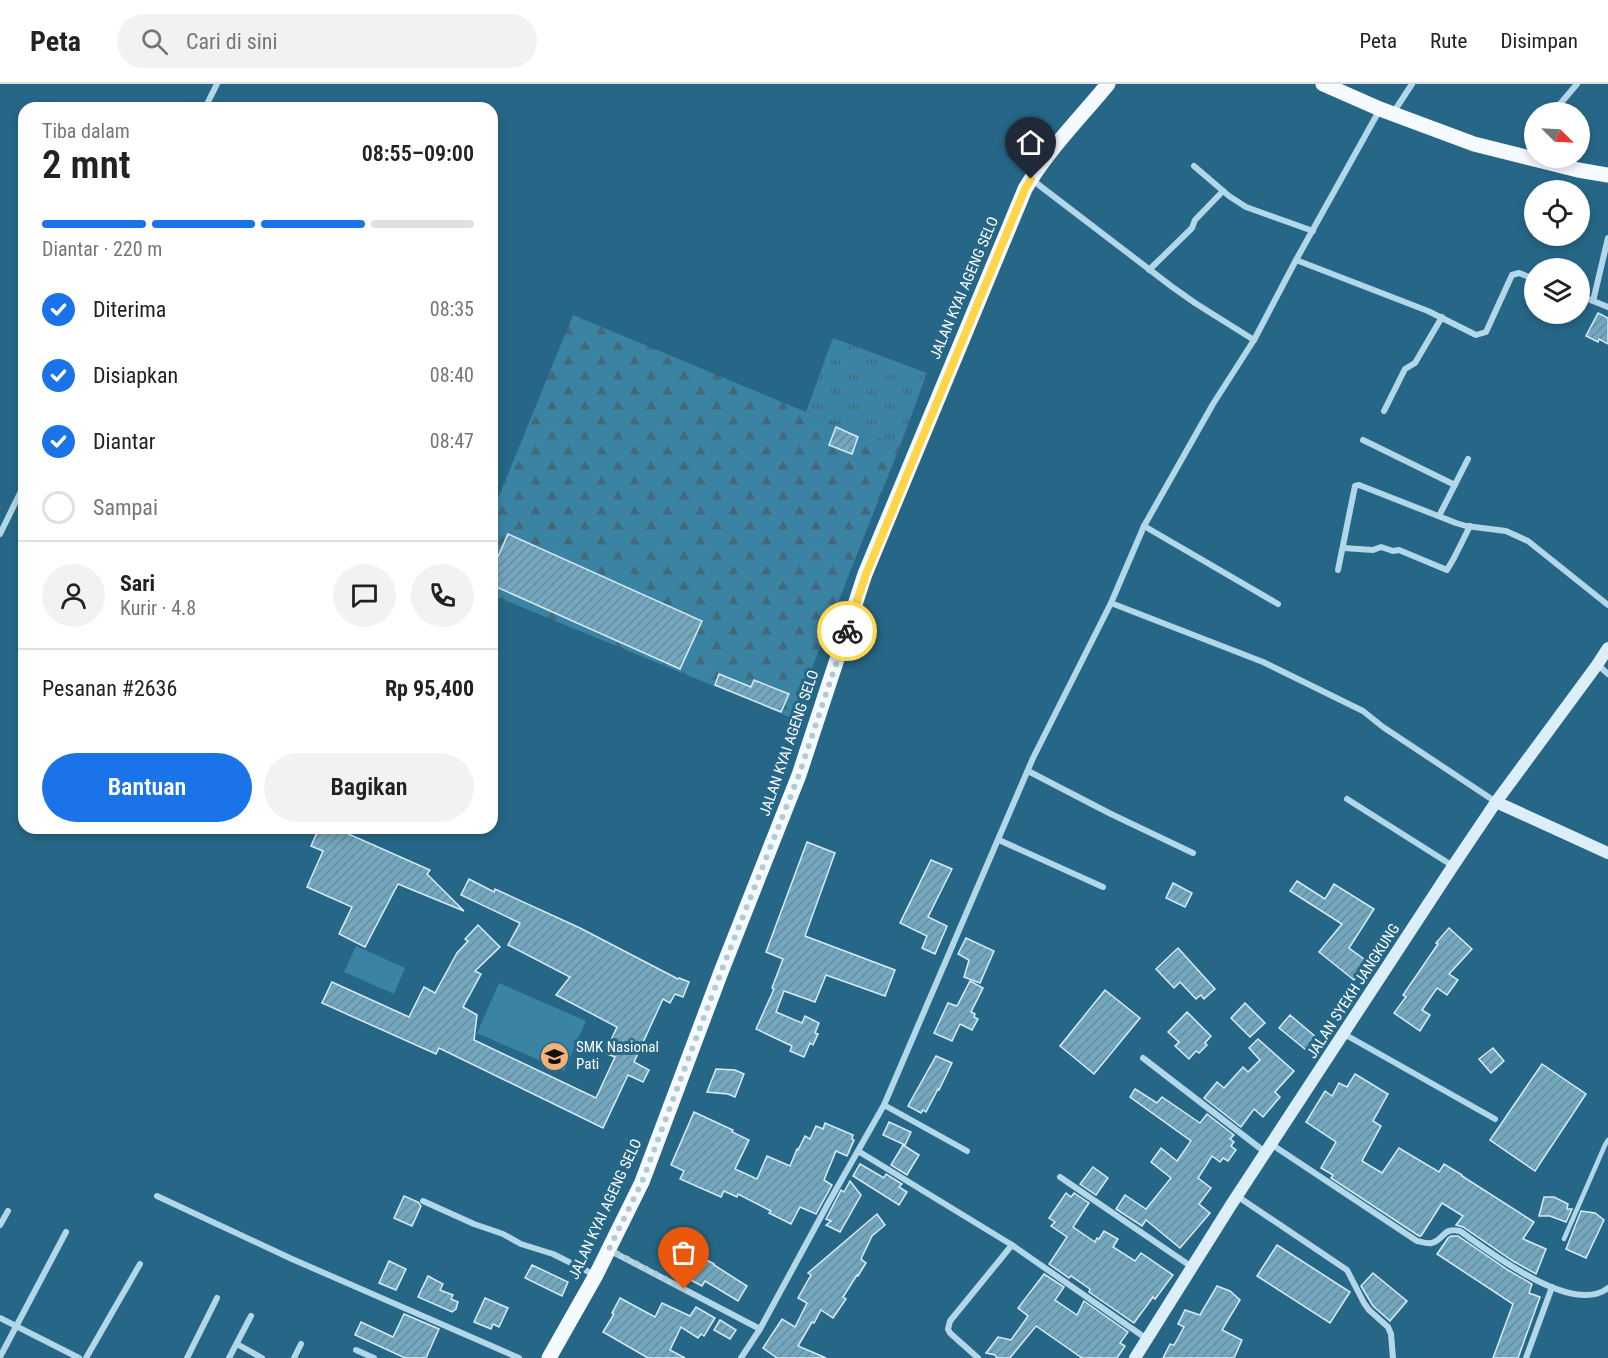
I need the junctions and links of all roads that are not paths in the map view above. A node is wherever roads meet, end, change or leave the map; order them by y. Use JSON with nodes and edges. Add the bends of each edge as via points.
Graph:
{"nodes":[{"id":1,"x":217,"y":84,"type":"edge"},
{"id":2,"x":1108,"y":84,"type":"edge"},
{"id":3,"x":1323,"y":84,"type":"edge"},
{"id":4,"x":1412,"y":84,"type":"edge"},
{"id":5,"x":1577,"y":84,"type":"edge"},
{"id":6,"x":208,"y":102,"type":"edge"},
{"id":7,"x":1562,"y":102,"type":"edge"},
{"id":8,"x":1387,"y":111,"type":"junction"},
{"id":9,"x":1524,"y":154,"type":"edge"},
{"id":10,"x":1194,"y":166,"type":"dead end"},
{"id":11,"x":1572,"y":168,"type":"edge"},
{"id":12,"x":1608,"y":175,"type":"edge"},
{"id":13,"x":1031,"y":179,"type":"junction"},
{"id":14,"x":1222,"y":191,"type":"junction"},
{"id":15,"x":1313,"y":231,"type":"junction"},
{"id":16,"x":1608,"y":238,"type":"edge"},
{"id":17,"x":1296,"y":260,"type":"junction"},
{"id":18,"x":1149,"y":270,"type":"junction"},
{"id":19,"x":1524,"y":275,"type":"edge"},
{"id":20,"x":1590,"y":300,"type":"edge"},
{"id":21,"x":1593,"y":301,"type":"junction"},
{"id":22,"x":1608,"y":307,"type":"edge"},
{"id":23,"x":1442,"y":317,"type":"junction"},
{"id":24,"x":1254,"y":340,"type":"junction"},
{"id":25,"x":1384,"y":411,"type":"dead end"},
{"id":26,"x":1363,"y":440,"type":"dead end"},
{"id":27,"x":1468,"y":459,"type":"dead end"},
{"id":28,"x":1455,"y":485,"type":"junction"},
{"id":29,"x":18,"y":497,"type":"edge"},
{"id":30,"x":1439,"y":516,"type":"junction"},
{"id":31,"x":1144,"y":526,"type":"junction"},
{"id":32,"x":1470,"y":526,"type":"junction"},
{"id":33,"x":0,"y":534,"type":"edge"},
{"id":34,"x":1343,"y":548,"type":"junction"},
{"id":35,"x":1338,"y":570,"type":"dead end"},
{"id":36,"x":1111,"y":603,"type":"junction"},
{"id":37,"x":1278,"y":604,"type":"dead end"},
{"id":38,"x":1608,"y":604,"type":"edge"},
{"id":39,"x":1608,"y":648,"type":"edge"},
{"id":40,"x":1597,"y":665,"type":"junction"},
{"id":41,"x":1608,"y":674,"type":"edge"},
{"id":42,"x":1028,"y":771,"type":"junction"},
{"id":43,"x":1347,"y":799,"type":"dead end"},
{"id":44,"x":1496,"y":802,"type":"junction"},
{"id":45,"x":999,"y":840,"type":"junction"},
{"id":46,"x":1193,"y":853,"type":"dead end"},
{"id":47,"x":1608,"y":853,"type":"edge"},
{"id":48,"x":1453,"y":866,"type":"junction"},
{"id":49,"x":1102,"y":886,"type":"dead end"},
{"id":50,"x":1343,"y":1034,"type":"junction"},
{"id":51,"x":1143,"y":1058,"type":"dead end"},
{"id":52,"x":884,"y":1105,"type":"junction"},
{"id":53,"x":1495,"y":1119,"type":"dead end"},
{"id":54,"x":1608,"y":1140,"type":"edge"},
{"id":55,"x":1268,"y":1148,"type":"junction"},
{"id":56,"x":858,"y":1151,"type":"junction"},
{"id":57,"x":967,"y":1151,"type":"dead end"},
{"id":58,"x":1060,"y":1178,"type":"dead end"},
{"id":59,"x":157,"y":1196,"type":"dead end"},
{"id":60,"x":1237,"y":1196,"type":"junction"},
{"id":61,"x":423,"y":1200,"type":"dead end"},
{"id":62,"x":8,"y":1211,"type":"dead end"},
{"id":63,"x":0,"y":1225,"type":"edge"},
{"id":64,"x":66,"y":1233,"type":"dead end"},
{"id":65,"x":1564,"y":1239,"type":"dead end"},
{"id":66,"x":1012,"y":1245,"type":"junction"},
{"id":67,"x":609,"y":1249,"type":"junction"},
{"id":68,"x":140,"y":1264,"type":"dead end"},
{"id":69,"x":1192,"y":1267,"type":"junction"},
{"id":70,"x":596,"y":1275,"type":"junction"},
{"id":71,"x":1552,"y":1287,"type":"junction"},
{"id":72,"x":1608,"y":1288,"type":"edge"},
{"id":73,"x":217,"y":1298,"type":"dead end"},
{"id":74,"x":251,"y":1316,"type":"dead end"},
{"id":75,"x":0,"y":1318,"type":"edge"},
{"id":76,"x":16,"y":1325,"type":"junction"},
{"id":77,"x":760,"y":1329,"type":"junction"},
{"id":78,"x":1147,"y":1339,"type":"junction"},
{"id":79,"x":237,"y":1344,"type":"junction"},
{"id":80,"x":301,"y":1344,"type":"dead end"},
{"id":81,"x":356,"y":1350,"type":"dead end"},
{"id":82,"x":0,"y":1358,"type":"edge"},
{"id":83,"x":79,"y":1358,"type":"edge"},
{"id":84,"x":86,"y":1358,"type":"edge"},
{"id":85,"x":187,"y":1358,"type":"edge"},
{"id":86,"x":229,"y":1358,"type":"edge"},
{"id":87,"x":262,"y":1358,"type":"edge"},
{"id":88,"x":294,"y":1358,"type":"edge"},
{"id":89,"x":374,"y":1358,"type":"edge"},
{"id":90,"x":519,"y":1358,"type":"edge"},
{"id":91,"x":549,"y":1358,"type":"edge"},
{"id":92,"x":741,"y":1358,"type":"edge"},
{"id":93,"x":978,"y":1358,"type":"edge"},
{"id":94,"x":1136,"y":1358,"type":"edge"},
{"id":95,"x":1394,"y":1358,"type":"edge"},
{"id":96,"x":1526,"y":1358,"type":"edge"}],
"edges":[{"from":1,"to":6,"type":"street"},
{"from":2,"to":13,"type":"main road","name":"JALAN KYAI AGENG SELO"},
{"from":3,"to":8,"type":"main road"},
{"from":4,"to":8,"type":"street"},
{"from":5,"to":7,"type":"street"},
{"from":8,"to":9,"type":"main road","via":[[1474,144]]},
{"from":8,"to":15,"type":"street"},
{"from":10,"to":14,"type":"street"},
{"from":11,"to":12,"type":"main road"},
{"from":13,"to":18,"type":"street"},
{"from":13,"to":67,"type":"main road","name":"JALAN KYAI AGENG SELO","via":[[866,574],[799,775],[642,1182]]},
{"from":14,"to":15,"type":"street","via":[[1255,211]]},
{"from":14,"to":18,"type":"street","via":[[1192,228]]},
{"from":15,"to":17,"type":"street"},
{"from":16,"to":21,"type":"street"},
{"from":17,"to":23,"type":"street"},
{"from":17,"to":24,"type":"street"},
{"from":18,"to":24,"type":"street"},
{"from":19,"to":23,"type":"street","via":[[1512,275],[1486,332],[1476,335]]},
{"from":20,"to":21,"type":"street"},
{"from":21,"to":22,"type":"street"},
{"from":23,"to":25,"type":"street","via":[[1415,363],[1405,369]]},
{"from":24,"to":31,"type":"street","via":[[1207,412]]},
{"from":26,"to":28,"type":"street"},
{"from":27,"to":28,"type":"street"},
{"from":28,"to":30,"type":"street"},
{"from":29,"to":33,"type":"street"},
{"from":30,"to":32,"type":"street"},
{"from":30,"to":34,"type":"street","via":[[1356,485]]},
{"from":31,"to":36,"type":"street"},
{"from":31,"to":37,"type":"street"},
{"from":32,"to":34,"type":"street","via":[[1447,570],[1399,550]]},
{"from":32,"to":38,"type":"street","via":[[1506,531],[1528,541]]},
{"from":34,"to":35,"type":"street"},
{"from":36,"to":42,"type":"street"},
{"from":36,"to":44,"type":"street","via":[[1275,667],[1363,711]]},
{"from":39,"to":40,"type":"main road","name":"JALAN SYEKH JANGKUNG"},
{"from":40,"to":41,"type":"street"},
{"from":40,"to":44,"type":"main road","name":"JALAN SYEKH JANGKUNG"},
{"from":42,"to":45,"type":"street"},
{"from":42,"to":46,"type":"street"},
{"from":43,"to":48,"type":"street"},
{"from":44,"to":47,"type":"main road"},
{"from":44,"to":48,"type":"main road","name":"JALAN SYEKH JANGKUNG"},
{"from":45,"to":49,"type":"street"},
{"from":45,"to":52,"type":"street"},
{"from":48,"to":50,"type":"main road","name":"JALAN SYEKH JANGKUNG"},
{"from":50,"to":53,"type":"street"},
{"from":50,"to":55,"type":"main road","name":"JALAN SYEKH JANGKUNG"},
{"from":51,"to":55,"type":"street"},
{"from":52,"to":56,"type":"street"},
{"from":52,"to":57,"type":"street"},
{"from":54,"to":65,"type":"lane"},
{"from":55,"to":60,"type":"main road","name":"JALAN SYEKH JANGKUNG"},
{"from":55,"to":71,"type":"street","via":[[1417,1241],[1430,1244],[1446,1232],[1460,1231],[1523,1274]]},
{"from":56,"to":66,"type":"street"},
{"from":56,"to":77,"type":"street"},
{"from":58,"to":69,"type":"street"},
{"from":59,"to":90,"type":"street"},
{"from":60,"to":69,"type":"main road","name":"JALAN SYEKH JANGKUNG"},
{"from":60,"to":95,"type":"street","via":[[1347,1270],[1369,1310],[1388,1327]]},
{"from":61,"to":70,"type":"street"},
{"from":62,"to":63,"type":"street"},
{"from":64,"to":76,"type":"street"},
{"from":66,"to":78,"type":"street"},
{"from":66,"to":93,"type":"street","via":[[948,1326],[950,1333]]},
{"from":67,"to":70,"type":"main road","name":"JALAN KYAI AGENG SELO"},
{"from":67,"to":77,"type":"street"},
{"from":68,"to":84,"type":"street"},
{"from":69,"to":78,"type":"main road","name":"JALAN SYEKH JANGKUNG"},
{"from":70,"to":91,"type":"main road","name":"JALAN KYAI AGENG SELO"},
{"from":71,"to":72,"type":"street","via":[[1594,1295]]},
{"from":71,"to":96,"type":"street"},
{"from":73,"to":85,"type":"street"},
{"from":74,"to":79,"type":"street"},
{"from":75,"to":76,"type":"street"},
{"from":76,"to":82,"type":"street"},
{"from":76,"to":83,"type":"street"},
{"from":77,"to":92,"type":"street"},
{"from":78,"to":94,"type":"main road","name":"JALAN SYEKH JANGKUNG"},
{"from":79,"to":86,"type":"street"},
{"from":79,"to":87,"type":"street"},
{"from":80,"to":88,"type":"street"},
{"from":81,"to":89,"type":"street"}]}
